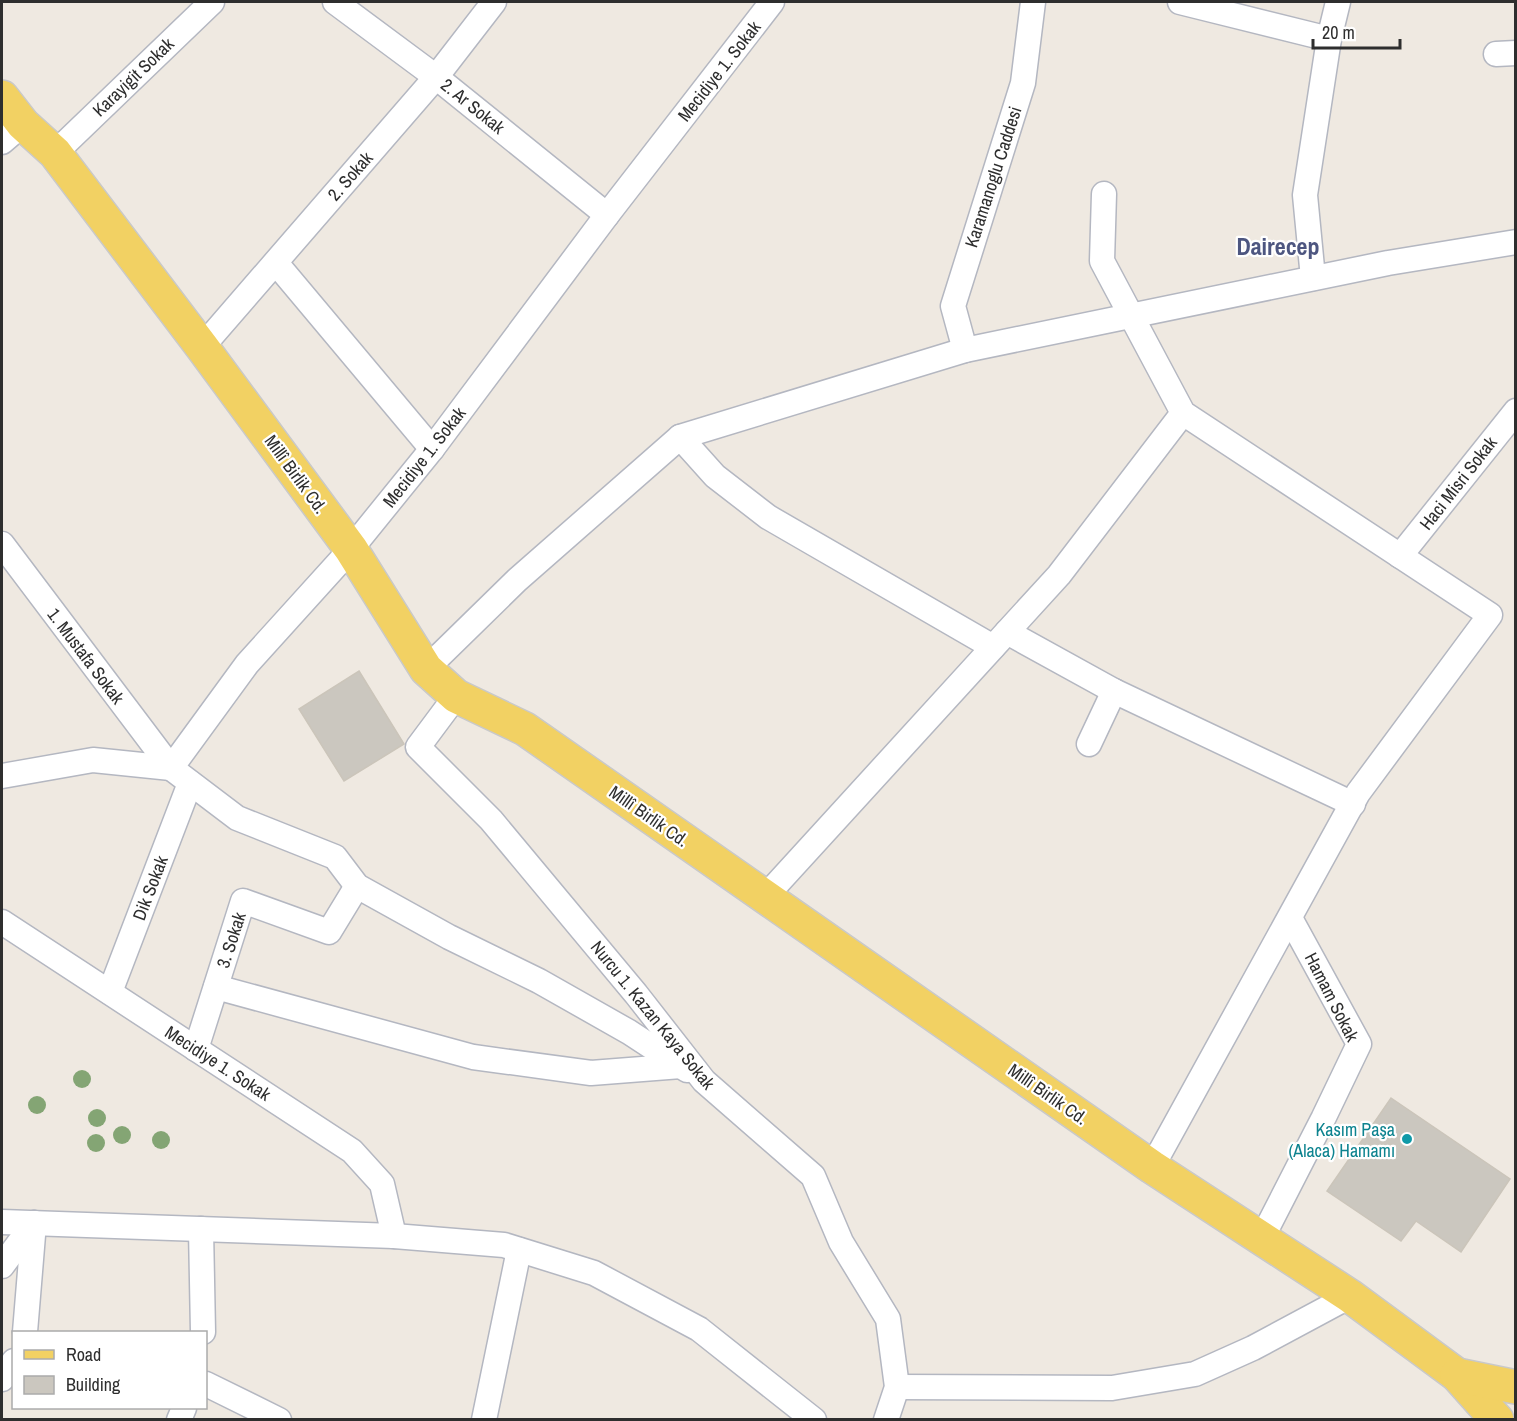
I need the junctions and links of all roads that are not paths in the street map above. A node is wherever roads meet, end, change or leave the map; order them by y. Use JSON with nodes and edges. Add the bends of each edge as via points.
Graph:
{"nodes":[{"id":1,"x":212,"y":2,"type":"edge"},
{"id":2,"x":335,"y":2,"type":"edge"},
{"id":3,"x":494,"y":2,"type":"edge"},
{"id":4,"x":772,"y":2,"type":"edge"},
{"id":5,"x":1033,"y":2,"type":"edge"},
{"id":6,"x":1180,"y":2,"type":"edge"},
{"id":7,"x":1338,"y":2,"type":"edge"},
{"id":8,"x":1329,"y":39,"type":"junction"},
{"id":9,"x":436,"y":77,"type":"junction"},
{"id":10,"x":2,"y":98,"type":"edge"},
{"id":11,"x":12,"y":133,"type":"edge"},
{"id":12,"x":55,"y":153,"type":"junction"},
{"id":13,"x":1104,"y":194,"type":"dead end"},
{"id":14,"x":608,"y":215,"type":"junction"},
{"id":15,"x":1515,"y":242,"type":"edge"},
{"id":16,"x":276,"y":263,"type":"junction"},
{"id":17,"x":1313,"y":278,"type":"junction"},
{"id":18,"x":1130,"y":316,"type":"junction"},
{"id":19,"x":202,"y":347,"type":"junction"},
{"id":20,"x":965,"y":350,"type":"junction"},
{"id":21,"x":1515,"y":411,"type":"edge"},
{"id":22,"x":1183,"y":413,"type":"junction"},
{"id":23,"x":680,"y":437,"type":"junction"},
{"id":24,"x":432,"y":449,"type":"junction"},
{"id":25,"x":2,"y":544,"type":"edge"},
{"id":26,"x":351,"y":549,"type":"junction"},
{"id":27,"x":1400,"y":556,"type":"junction"},
{"id":28,"x":1000,"y":639,"type":"junction"},
{"id":29,"x":426,"y":669,"type":"junction"},
{"id":30,"x":1114,"y":691,"type":"junction"},
{"id":31,"x":456,"y":696,"type":"junction"},
{"id":32,"x":1089,"y":744,"type":"dead end"},
{"id":33,"x":171,"y":768,"type":"junction"},
{"id":34,"x":2,"y":776,"type":"edge"},
{"id":35,"x":190,"y":783,"type":"junction"},
{"id":36,"x":1353,"y":804,"type":"junction"},
{"id":37,"x":357,"y":886,"type":"junction"},
{"id":38,"x":765,"y":897,"type":"junction"},
{"id":39,"x":1290,"y":918,"type":"junction"},
{"id":40,"x":2,"y":922,"type":"edge"},
{"id":41,"x":216,"y":987,"type":"junction"},
{"id":42,"x":110,"y":992,"type":"junction"},
{"id":43,"x":196,"y":1049,"type":"junction"},
{"id":44,"x":681,"y":1066,"type":"junction"},
{"id":45,"x":704,"y":1081,"type":"junction"},
{"id":46,"x":1152,"y":1167,"type":"junction"},
{"id":47,"x":2,"y":1222,"type":"edge"},
{"id":48,"x":34,"y":1223,"type":"junction"},
{"id":49,"x":201,"y":1229,"type":"junction"},
{"id":50,"x":394,"y":1236,"type":"junction"},
{"id":51,"x":1262,"y":1238,"type":"junction"},
{"id":52,"x":519,"y":1250,"type":"junction"},
{"id":53,"x":2,"y":1266,"type":"edge"},
{"id":54,"x":1350,"y":1296,"type":"junction"},
{"id":55,"x":26,"y":1331,"type":"edge"},
{"id":56,"x":203,"y":1331,"type":"edge"},
{"id":57,"x":12,"y":1364,"type":"edge"},
{"id":58,"x":1457,"y":1375,"type":"junction"},
{"id":59,"x":2,"y":1379,"type":"edge"},
{"id":60,"x":207,"y":1384,"type":"edge"},
{"id":61,"x":897,"y":1387,"type":"junction"},
{"id":62,"x":1515,"y":1387,"type":"edge"},
{"id":63,"x":1484,"y":1415,"type":"edge"},
{"id":64,"x":279,"y":1419,"type":"edge"},
{"id":65,"x":484,"y":1419,"type":"edge"},
{"id":66,"x":814,"y":1419,"type":"edge"},
{"id":67,"x":886,"y":1419,"type":"edge"}],
"edges":[{"from":1,"to":12,"type":"street","name":"Karayigit Sokak"},
{"from":2,"to":9,"type":"street","name":"2. Ar Sokak"},
{"from":3,"to":9,"type":"street","name":"2. Sokak"},
{"from":4,"to":14,"type":"street","name":"Mecidiye 1. Sokak"},
{"from":5,"to":20,"type":"street","name":"Karamanoglu Caddesi","via":[[1023,83],[952,306]]},
{"from":6,"to":8,"type":"street"},
{"from":7,"to":8,"type":"street"},
{"from":8,"to":17,"type":"street","via":[[1305,195]]},
{"from":9,"to":14,"type":"street","name":"2. Ar Sokak"},
{"from":9,"to":16,"type":"street","name":"2. Sokak"},
{"from":10,"to":11,"type":"main road","name":"Millî Birlik Cd."},
{"from":11,"to":12,"type":"main road","name":"Millî Birlik Cd."},
{"from":12,"to":19,"type":"main road","name":"Millî Birlik Cd."},
{"from":13,"to":18,"type":"street","via":[[1102,261]]},
{"from":14,"to":24,"type":"street","name":"Mecidiye 1. Sokak"},
{"from":15,"to":17,"type":"street"},
{"from":16,"to":19,"type":"street","name":"2. Sokak"},
{"from":16,"to":24,"type":"street"},
{"from":17,"to":18,"type":"street"},
{"from":18,"to":20,"type":"street"},
{"from":18,"to":22,"type":"street"},
{"from":19,"to":26,"type":"main road","name":"Millî Birlik Cd."},
{"from":20,"to":23,"type":"street"},
{"from":21,"to":27,"type":"street","name":"Haci Misri Sokak"},
{"from":22,"to":27,"type":"street"},
{"from":22,"to":28,"type":"street","via":[[1059,575]]},
{"from":23,"to":28,"type":"street","via":[[716,476],[768,516]]},
{"from":23,"to":29,"type":"street","via":[[517,580]]},
{"from":24,"to":26,"type":"street","name":"Mecidiye 1. Sokak"},
{"from":25,"to":33,"type":"street","name":"1. Mustafa Sokak"},
{"from":26,"to":29,"type":"main road","name":"Millî Birlik Cd."},
{"from":26,"to":33,"type":"street","name":"Mecidiye 1. Sokak","via":[[247,664]]},
{"from":27,"to":36,"type":"street","via":[[1490,615]]},
{"from":28,"to":30,"type":"street"},
{"from":28,"to":38,"type":"street"},
{"from":29,"to":31,"type":"main road","name":"Millî Birlik Cd."},
{"from":30,"to":32,"type":"street"},
{"from":30,"to":36,"type":"street"},
{"from":31,"to":38,"type":"main road","name":"Millî Birlik Cd.","via":[[525,729]]},
{"from":31,"to":45,"type":"street","name":"Nurcu 1. Kazan Kaya Sokak","via":[[418,747],[491,820]]},
{"from":33,"to":34,"type":"street","via":[[93,760]]},
{"from":33,"to":35,"type":"street","name":"1. Mustafa Sokak"},
{"from":35,"to":37,"type":"street","name":"1. Mustafa Sokak","via":[[237,818],[335,857]]},
{"from":35,"to":42,"type":"street","name":"Dik Sokak"},
{"from":36,"to":39,"type":"street"},
{"from":37,"to":41,"type":"street","name":"3. Sokak","via":[[329,932],[243,901]]},
{"from":37,"to":44,"type":"street","via":[[539,981]]},
{"from":38,"to":46,"type":"main road","name":"Millî Birlik Cd."},
{"from":39,"to":46,"type":"street"},
{"from":39,"to":51,"type":"street","name":"Hamam Sokak","via":[[1359,1044]]},
{"from":40,"to":42,"type":"street","name":"Mecidiye 1. Sokak"},
{"from":41,"to":43,"type":"street","name":"3. Sokak"},
{"from":41,"to":44,"type":"street","via":[[473,1057],[591,1073]]},
{"from":42,"to":43,"type":"street","name":"Mecidiye 1. Sokak"},
{"from":43,"to":50,"type":"street","name":"Mecidiye 1. Sokak","via":[[352,1151],[382,1184]]},
{"from":44,"to":45,"type":"street"},
{"from":45,"to":61,"type":"street","name":"Nurcu 1. Kazan Kaya Sokak","via":[[813,1176],[841,1242],[888,1319]]},
{"from":46,"to":51,"type":"main road","name":"Millî Birlik Cd."},
{"from":47,"to":48,"type":"street"},
{"from":48,"to":49,"type":"street"},
{"from":48,"to":53,"type":"street"},
{"from":48,"to":55,"type":"street"},
{"from":49,"to":50,"type":"street"},
{"from":49,"to":56,"type":"street"},
{"from":50,"to":52,"type":"street","via":[[504,1245]]},
{"from":51,"to":54,"type":"main road","name":"Millî Birlik Cd."},
{"from":52,"to":65,"type":"street"},
{"from":52,"to":66,"type":"street","via":[[594,1273],[699,1329]]},
{"from":54,"to":58,"type":"main road","name":"Millî Birlik Cd."},
{"from":54,"to":61,"type":"street","via":[[1195,1374],[1112,1388]]},
{"from":57,"to":59,"type":"street"},
{"from":58,"to":62,"type":"main road","name":"Millî Birlik Cd."},
{"from":58,"to":63,"type":"main road","name":"Millî Birlik Cd."},
{"from":60,"to":64,"type":"street"},
{"from":61,"to":67,"type":"street","name":"Nurcu 1. Kazan Kaya Sokak"},
{"from":62,"to":63,"type":"main road"}]}
